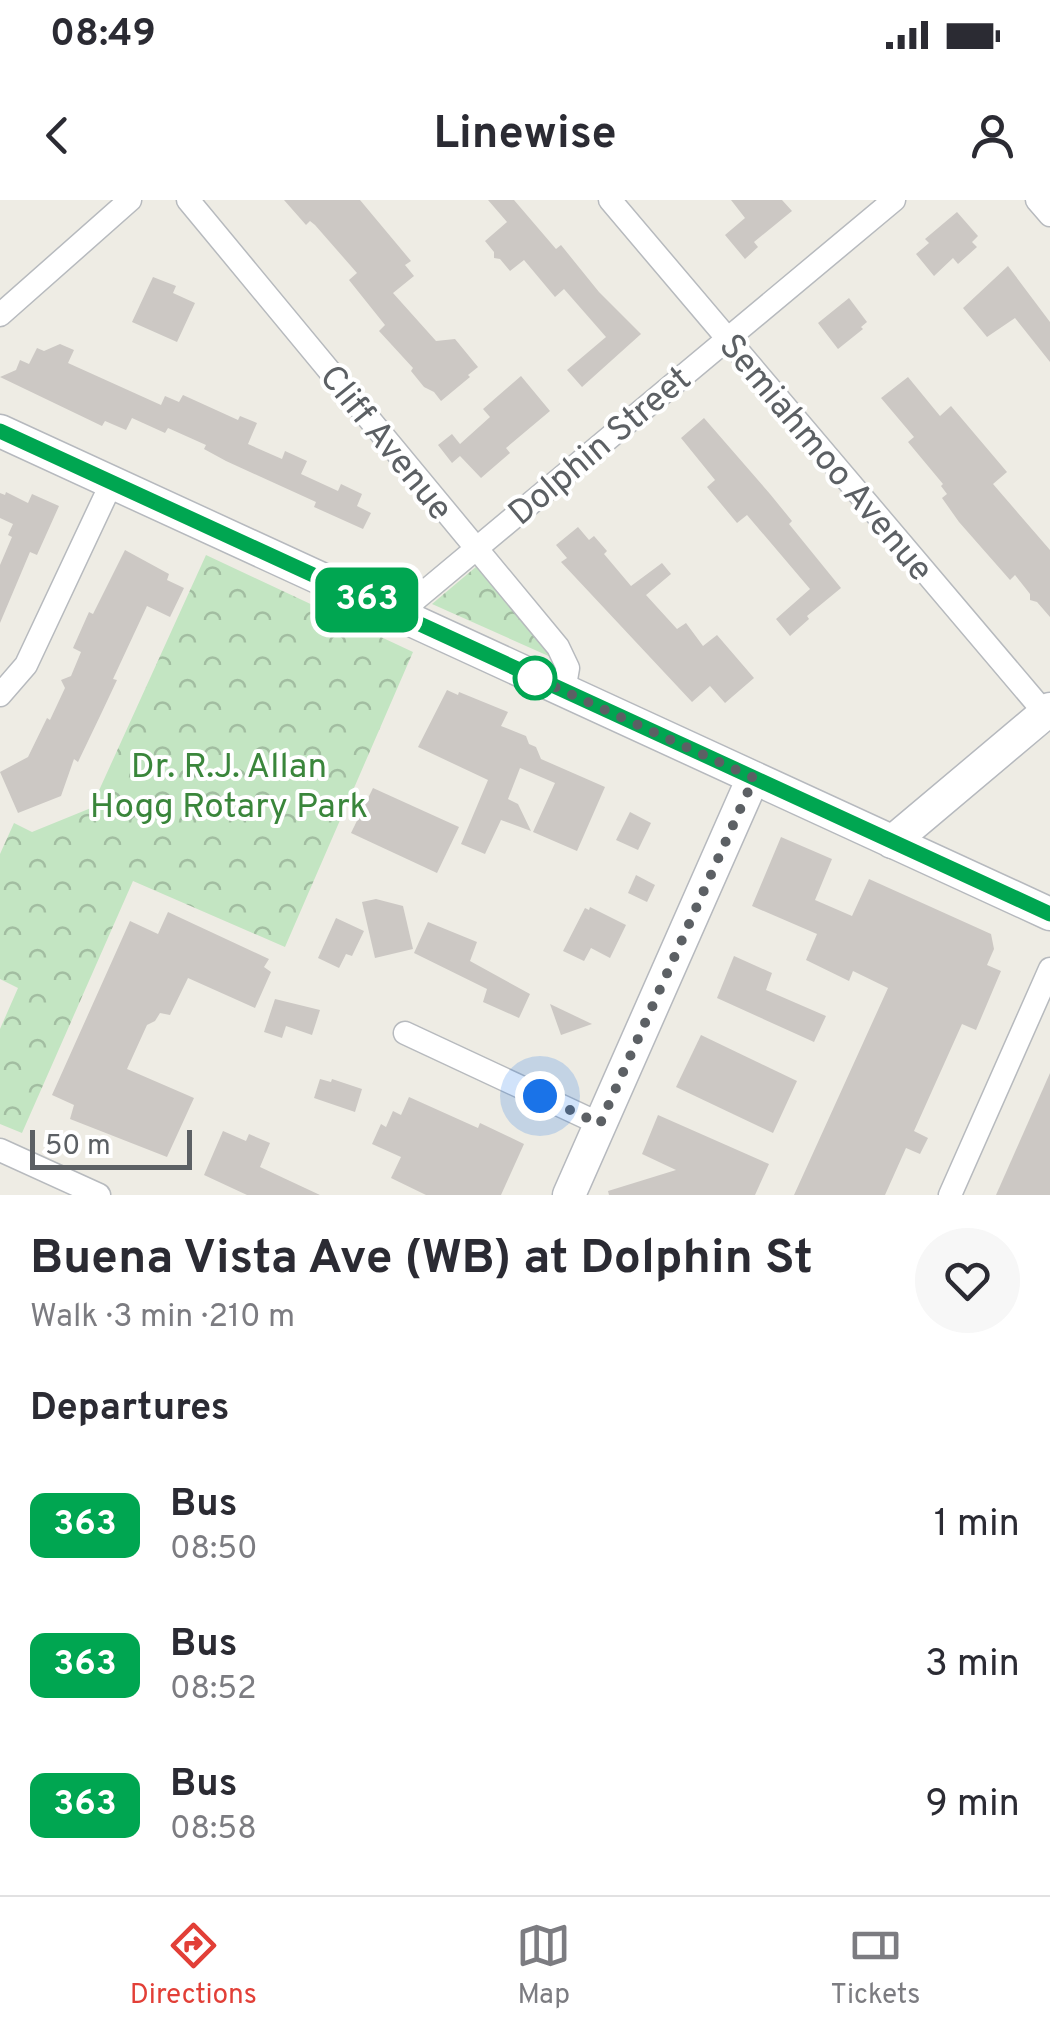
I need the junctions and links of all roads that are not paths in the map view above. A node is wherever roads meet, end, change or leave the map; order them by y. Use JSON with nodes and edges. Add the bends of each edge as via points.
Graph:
{"nodes":[{"id":1,"x":130,"y":200,"type":"edge"},
{"id":2,"x":188,"y":200,"type":"edge"},
{"id":3,"x":610,"y":200,"type":"edge"},
{"id":4,"x":894,"y":200,"type":"edge"},
{"id":5,"x":1038,"y":200,"type":"edge"},
{"id":6,"x":1050,"y":215,"type":"edge"},
{"id":7,"x":0,"y":315,"type":"edge"},
{"id":8,"x":726,"y":338,"type":"junction"},
{"id":9,"x":0,"y":431,"type":"edge"},
{"id":10,"x":112,"y":482,"type":"junction"},
{"id":11,"x":475,"y":549,"type":"junction"},
{"id":12,"x":398,"y":614,"type":"junction"},
{"id":13,"x":564,"y":691,"type":"junction"},
{"id":14,"x":0,"y":694,"type":"edge"},
{"id":15,"x":1048,"y":711,"type":"edge"},
{"id":16,"x":754,"y":778,"type":"junction"},
{"id":17,"x":892,"y":842,"type":"junction"},
{"id":18,"x":1050,"y":914,"type":"edge"},
{"id":19,"x":1050,"y":968,"type":"edge"},
{"id":20,"x":404,"y":1033,"type":"dead end"},
{"id":21,"x":600,"y":1124,"type":"junction"},
{"id":22,"x":0,"y":1150,"type":"edge"},
{"id":23,"x":99,"y":1195,"type":"edge"},
{"id":24,"x":569,"y":1195,"type":"edge"},
{"id":25,"x":950,"y":1195,"type":"edge"}],
"edges":[{"from":1,"to":7,"type":"street"},
{"from":2,"to":11,"type":"street","name":"Cliff Avenue"},
{"from":3,"to":8,"type":"street","name":"Semiahmoo Avenue"},
{"from":4,"to":8,"type":"street","name":"Dolphin Street"},
{"from":5,"to":6,"type":"street"},
{"from":8,"to":11,"type":"street","name":"Dolphin Street"},
{"from":8,"to":15,"type":"street","name":"Semiahmoo Avenue"},
{"from":9,"to":10,"type":"street"},
{"from":10,"to":12,"type":"street"},
{"from":10,"to":14,"type":"street","via":[[26,665]]},
{"from":11,"to":12,"type":"street","name":"Dolphin Street"},
{"from":11,"to":13,"type":"street","name":"Cliff Avenue","via":[[558,646],[568,668]]},
{"from":12,"to":13,"type":"street"},
{"from":13,"to":16,"type":"street"},
{"from":15,"to":17,"type":"street"},
{"from":16,"to":17,"type":"street"},
{"from":16,"to":21,"type":"street"},
{"from":17,"to":18,"type":"street"},
{"from":19,"to":25,"type":"street"},
{"from":20,"to":21,"type":"street"},
{"from":21,"to":24,"type":"street"},
{"from":22,"to":23,"type":"street"}]}
